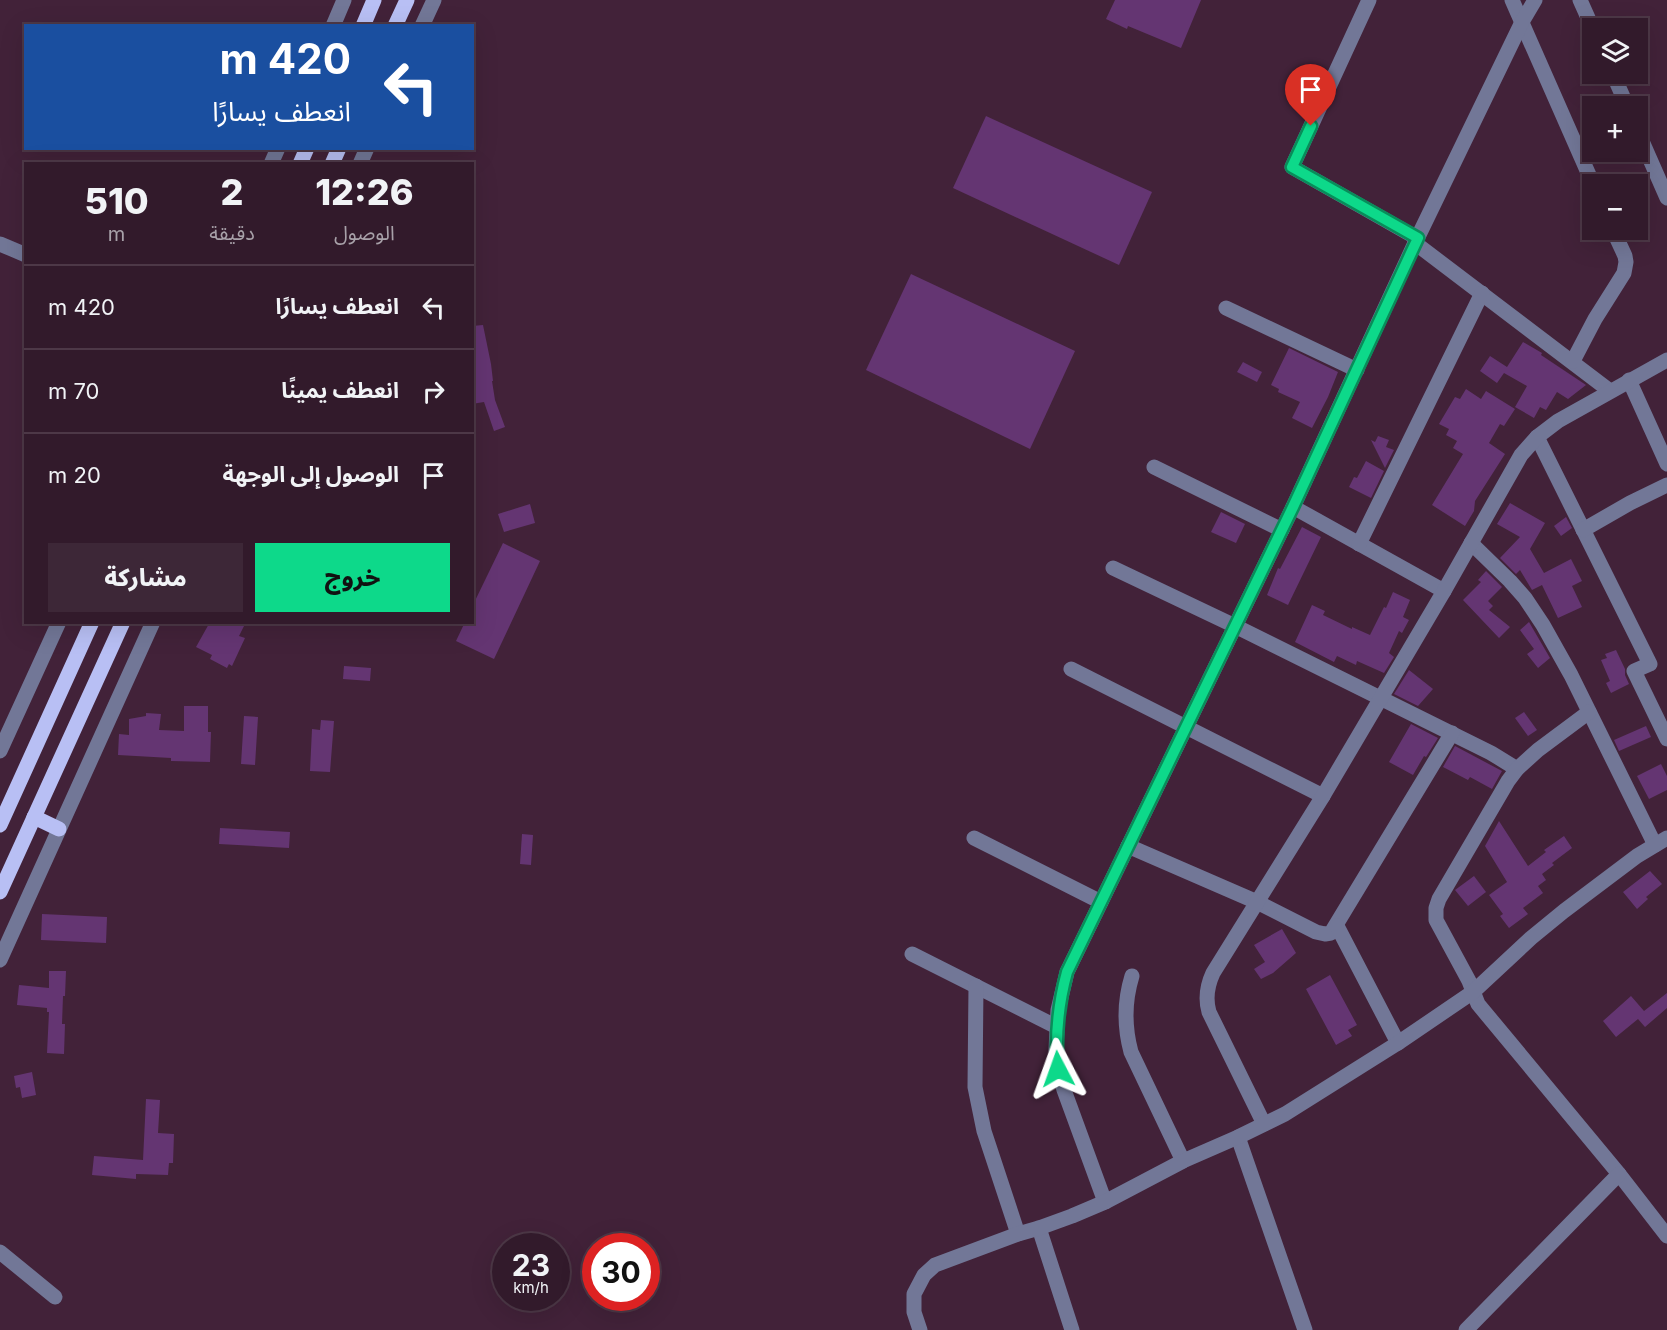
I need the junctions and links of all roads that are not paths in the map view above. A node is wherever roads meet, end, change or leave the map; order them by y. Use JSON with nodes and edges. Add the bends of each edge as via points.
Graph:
{"nodes":[{"id":1,"x":344,"y":0,"type":"edge"},
{"id":2,"x":374,"y":0,"type":"edge"},
{"id":3,"x":407,"y":0,"type":"edge"},
{"id":4,"x":434,"y":0,"type":"edge"},
{"id":5,"x":1369,"y":0,"type":"edge"},
{"id":6,"x":1512,"y":0,"type":"edge"},
{"id":7,"x":1534,"y":0,"type":"edge"},
{"id":8,"x":1580,"y":0,"type":"edge"},
{"id":9,"x":1588,"y":18,"type":"edge"},
{"id":10,"x":1522,"y":22,"type":"junction"},
{"id":11,"x":334,"y":24,"type":"edge"},
{"id":12,"x":364,"y":24,"type":"edge"},
{"id":13,"x":396,"y":24,"type":"edge"},
{"id":14,"x":423,"y":24,"type":"edge"},
{"id":15,"x":1648,"y":155,"type":"edge"},
{"id":16,"x":1589,"y":174,"type":"edge"},
{"id":17,"x":1667,"y":198,"type":"edge"},
{"id":18,"x":1618,"y":240,"type":"edge"},
{"id":19,"x":1416,"y":241,"type":"junction"},
{"id":20,"x":0,"y":244,"type":"edge"},
{"id":21,"x":24,"y":254,"type":"edge"},
{"id":22,"x":1482,"y":293,"type":"junction"},
{"id":23,"x":1226,"y":308,"type":"dead end"},
{"id":24,"x":1667,"y":360,"type":"edge"},
{"id":25,"x":1573,"y":361,"type":"junction"},
{"id":26,"x":1357,"y":370,"type":"junction"},
{"id":27,"x":1629,"y":381,"type":"junction"},
{"id":28,"x":1610,"y":391,"type":"junction"},
{"id":29,"x":1537,"y":437,"type":"junction"},
{"id":30,"x":1667,"y":464,"type":"edge"},
{"id":31,"x":1154,"y":467,"type":"dead end"},
{"id":32,"x":1667,"y":485,"type":"edge"},
{"id":33,"x":1293,"y":507,"type":"junction"},
{"id":34,"x":1282,"y":530,"type":"junction"},
{"id":35,"x":1583,"y":530,"type":"junction"},
{"id":36,"x":1471,"y":543,"type":"junction"},
{"id":37,"x":1359,"y":544,"type":"junction"},
{"id":38,"x":1113,"y":568,"type":"dead end"},
{"id":39,"x":1444,"y":591,"type":"junction"},
{"id":40,"x":57,"y":624,"type":"edge"},
{"id":41,"x":91,"y":624,"type":"edge"},
{"id":42,"x":122,"y":624,"type":"edge"},
{"id":43,"x":152,"y":624,"type":"edge"},
{"id":44,"x":1235,"y":627,"type":"junction"},
{"id":45,"x":1071,"y":669,"type":"dead end"},
{"id":46,"x":1381,"y":698,"type":"junction"},
{"id":47,"x":1589,"y":712,"type":"junction"},
{"id":48,"x":1187,"y":728,"type":"junction"},
{"id":49,"x":1452,"y":733,"type":"junction"},
{"id":50,"x":1667,"y":739,"type":"edge"},
{"id":51,"x":0,"y":751,"type":"edge"},
{"id":52,"x":1516,"y":769,"type":"junction"},
{"id":53,"x":1323,"y":796,"type":"junction"},
{"id":54,"x":34,"y":817,"type":"junction"},
{"id":55,"x":0,"y":825,"type":"edge"},
{"id":56,"x":59,"y":830,"type":"junction"},
{"id":57,"x":974,"y":838,"type":"dead end"},
{"id":58,"x":1661,"y":841,"type":"edge"},
{"id":59,"x":1128,"y":846,"type":"junction"},
{"id":60,"x":0,"y":892,"type":"edge"},
{"id":61,"x":1101,"y":902,"type":"junction"},
{"id":62,"x":1257,"y":902,"type":"junction"},
{"id":63,"x":1337,"y":926,"type":"junction"},
{"id":64,"x":912,"y":954,"type":"dead end"},
{"id":65,"x":0,"y":960,"type":"edge"},
{"id":66,"x":1132,"y":976,"type":"dead end"},
{"id":67,"x":976,"y":986,"type":"junction"},
{"id":68,"x":1473,"y":992,"type":"junction"},
{"id":69,"x":1057,"y":1027,"type":"junction"},
{"id":70,"x":1398,"y":1043,"type":"junction"},
{"id":71,"x":1264,"y":1125,"type":"junction"},
{"id":72,"x":1238,"y":1137,"type":"junction"},
{"id":73,"x":1183,"y":1161,"type":"junction"},
{"id":74,"x":1619,"y":1174,"type":"junction"},
{"id":75,"x":1105,"y":1202,"type":"junction"},
{"id":76,"x":1039,"y":1228,"type":"junction"},
{"id":77,"x":1018,"y":1234,"type":"junction"},
{"id":78,"x":1667,"y":1236,"type":"edge"},
{"id":79,"x":0,"y":1252,"type":"edge"},
{"id":80,"x":55,"y":1297,"type":"dead end"},
{"id":81,"x":920,"y":1330,"type":"edge"},
{"id":82,"x":1072,"y":1330,"type":"edge"},
{"id":83,"x":1305,"y":1330,"type":"edge"},
{"id":84,"x":1466,"y":1330,"type":"edge"}],
"edges":[{"from":1,"to":11,"type":"street"},
{"from":2,"to":12,"type":"main road"},
{"from":3,"to":13,"type":"main road"},
{"from":4,"to":14,"type":"street"},
{"from":5,"to":19,"type":"street","via":[[1292,167]]},
{"from":6,"to":10,"type":"street"},
{"from":7,"to":10,"type":"street"},
{"from":8,"to":9,"type":"street"},
{"from":10,"to":16,"type":"street"},
{"from":10,"to":19,"type":"street"},
{"from":15,"to":17,"type":"street"},
{"from":18,"to":25,"type":"street","via":[[1625,256],[1624,273]]},
{"from":19,"to":22,"type":"street"},
{"from":19,"to":26,"type":"street"},
{"from":20,"to":21,"type":"street"},
{"from":22,"to":25,"type":"street"},
{"from":22,"to":37,"type":"street"},
{"from":23,"to":26,"type":"street"},
{"from":24,"to":27,"type":"street"},
{"from":25,"to":28,"type":"street"},
{"from":26,"to":33,"type":"street"},
{"from":27,"to":28,"type":"street"},
{"from":27,"to":30,"type":"street"},
{"from":28,"to":29,"type":"street"},
{"from":29,"to":35,"type":"street"},
{"from":29,"to":36,"type":"street","via":[[1521,455]]},
{"from":31,"to":34,"type":"street"},
{"from":32,"to":35,"type":"street"},
{"from":33,"to":34,"type":"street"},
{"from":33,"to":37,"type":"street"},
{"from":34,"to":44,"type":"street"},
{"from":35,"to":50,"type":"street","via":[[1650,664],[1634,671]]},
{"from":36,"to":39,"type":"street"},
{"from":36,"to":47,"type":"street","via":[[1534,611]]},
{"from":37,"to":39,"type":"street"},
{"from":38,"to":44,"type":"street"},
{"from":39,"to":46,"type":"street"},
{"from":40,"to":51,"type":"street"},
{"from":41,"to":55,"type":"main road"},
{"from":42,"to":54,"type":"main road"},
{"from":43,"to":56,"type":"street"},
{"from":44,"to":46,"type":"street"},
{"from":44,"to":48,"type":"street"},
{"from":45,"to":48,"type":"street"},
{"from":46,"to":49,"type":"street"},
{"from":46,"to":53,"type":"street"},
{"from":47,"to":52,"type":"street"},
{"from":47,"to":58,"type":"street"},
{"from":48,"to":53,"type":"street"},
{"from":48,"to":59,"type":"street"},
{"from":49,"to":52,"type":"street"},
{"from":49,"to":63,"type":"street"},
{"from":52,"to":68,"type":"street","via":[[1436,908],[1439,927]]},
{"from":53,"to":62,"type":"street"},
{"from":54,"to":56,"type":"main road"},
{"from":54,"to":60,"type":"main road"},
{"from":56,"to":65,"type":"street"},
{"from":57,"to":61,"type":"street"},
{"from":58,"to":68,"type":"street","via":[[1564,911]]},
{"from":59,"to":61,"type":"street"},
{"from":59,"to":62,"type":"street"},
{"from":61,"to":69,"type":"street","via":[[1067,972]]},
{"from":62,"to":63,"type":"street","via":[[1316,932],[1331,933]]},
{"from":62,"to":71,"type":"street","via":[[1209,980],[1206,996],[1212,1019]]},
{"from":63,"to":70,"type":"street"},
{"from":64,"to":67,"type":"street"},
{"from":66,"to":73,"type":"street","via":[[1125,1007],[1127,1038]]},
{"from":67,"to":69,"type":"street"},
{"from":67,"to":77,"type":"street","via":[[977,1098]]},
{"from":68,"to":70,"type":"street"},
{"from":68,"to":74,"type":"street","via":[[1478,1004]]},
{"from":69,"to":75,"type":"street","via":[[1058,1069]]},
{"from":70,"to":71,"type":"street"},
{"from":71,"to":72,"type":"street"},
{"from":72,"to":73,"type":"street"},
{"from":72,"to":83,"type":"street"},
{"from":73,"to":75,"type":"street"},
{"from":74,"to":78,"type":"street"},
{"from":74,"to":84,"type":"street"},
{"from":75,"to":76,"type":"street"},
{"from":76,"to":77,"type":"street"},
{"from":76,"to":82,"type":"street"},
{"from":77,"to":81,"type":"street","via":[[929,1269],[914,1294]]},
{"from":79,"to":80,"type":"street"}]}
